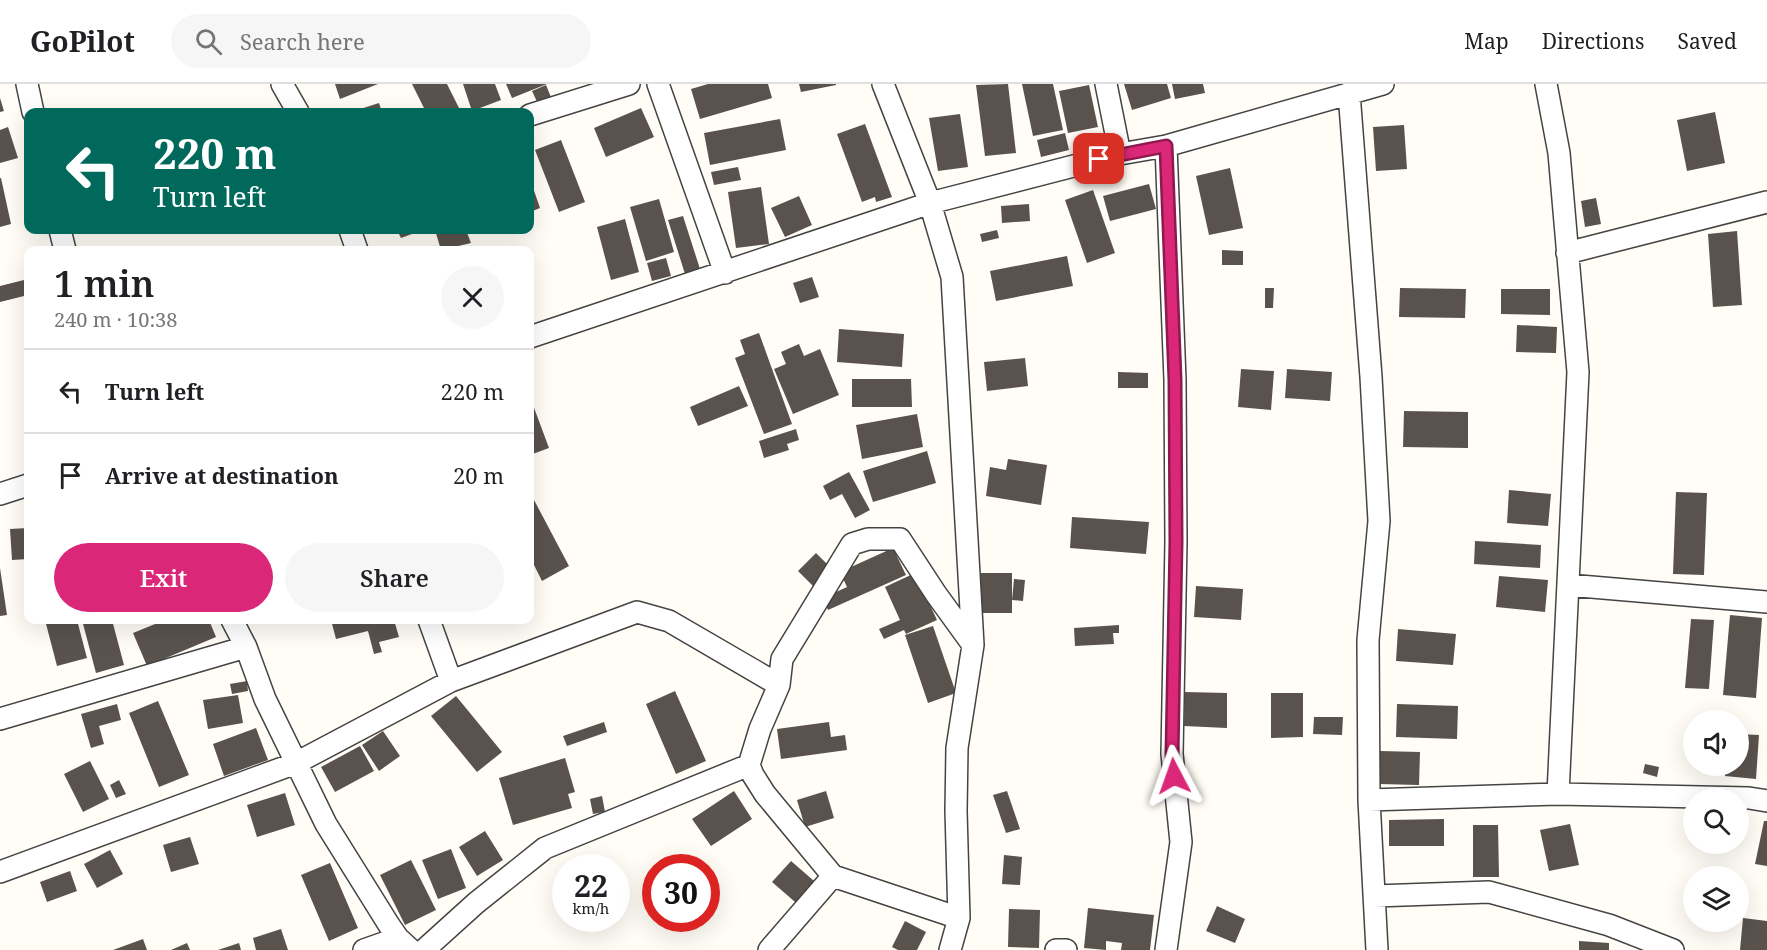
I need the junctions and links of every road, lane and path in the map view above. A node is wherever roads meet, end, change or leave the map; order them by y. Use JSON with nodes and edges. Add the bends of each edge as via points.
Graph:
{"nodes":[{"id":1,"x":27,"y":84,"type":"edge"},
{"id":2,"x":282,"y":84,"type":"edge"},
{"id":3,"x":629,"y":84,"type":"edge"},
{"id":4,"x":658,"y":84,"type":"edge"},
{"id":5,"x":883,"y":84,"type":"edge"},
{"id":6,"x":1106,"y":84,"type":"edge"},
{"id":7,"x":1383,"y":84,"type":"edge"},
{"id":8,"x":1546,"y":84,"type":"edge"},
{"id":9,"x":1349,"y":93,"type":"junction"},
{"id":10,"x":32,"y":108,"type":"edge"},
{"id":11,"x":296,"y":108,"type":"edge"},
{"id":12,"x":534,"y":114,"type":"edge"},
{"id":13,"x":1166,"y":146,"type":"junction"},
{"id":14,"x":1120,"y":154,"type":"junction"},
{"id":15,"x":1767,"y":202,"type":"edge"},
{"id":16,"x":930,"y":203,"type":"junction"},
{"id":17,"x":1567,"y":253,"type":"junction"},
{"id":18,"x":725,"y":273,"type":"junction"},
{"id":19,"x":534,"y":336,"type":"edge"},
{"id":20,"x":24,"y":486,"type":"edge"},
{"id":21,"x":0,"y":494,"type":"edge"},
{"id":22,"x":1568,"y":585,"type":"junction"},
{"id":23,"x":1767,"y":602,"type":"edge"},
{"id":24,"x":233,"y":624,"type":"edge"},
{"id":25,"x":430,"y":624,"type":"edge"},
{"id":26,"x":973,"y":645,"type":"junction"},
{"id":27,"x":246,"y":647,"type":"junction"},
{"id":28,"x":451,"y":681,"type":"junction"},
{"id":29,"x":779,"y":686,"type":"junction"},
{"id":30,"x":0,"y":719,"type":"edge"},
{"id":31,"x":296,"y":763,"type":"junction"},
{"id":32,"x":749,"y":765,"type":"junction"},
{"id":33,"x":1558,"y":794,"type":"junction"},
{"id":34,"x":1369,"y":800,"type":"junction"},
{"id":35,"x":1767,"y":801,"type":"edge"},
{"id":36,"x":0,"y":872,"type":"edge"},
{"id":37,"x":833,"y":876,"type":"junction"},
{"id":38,"x":1375,"y":896,"type":"junction"},
{"id":39,"x":959,"y":918,"type":"junction"},
{"id":40,"x":405,"y":944,"type":"edge"},
{"id":41,"x":364,"y":950,"type":"edge"},
{"id":42,"x":424,"y":950,"type":"edge"},
{"id":43,"x":769,"y":950,"type":"edge"},
{"id":44,"x":950,"y":950,"type":"edge"},
{"id":45,"x":1056,"y":950,"type":"edge"},
{"id":46,"x":1066,"y":950,"type":"edge"},
{"id":47,"x":1166,"y":950,"type":"edge"},
{"id":48,"x":1377,"y":950,"type":"edge"},
{"id":49,"x":1673,"y":950,"type":"edge"}],
"edges":[{"from":1,"to":10,"type":"street"},
{"from":2,"to":11,"type":"street"},
{"from":3,"to":12,"type":"street"},
{"from":4,"to":18,"type":"street"},
{"from":5,"to":16,"type":"street"},
{"from":6,"to":14,"type":"street"},
{"from":7,"to":9,"type":"street"},
{"from":8,"to":17,"type":"street","via":[[1559,153]]},
{"from":9,"to":13,"type":"street"},
{"from":9,"to":34,"type":"street","via":[[1378,521],[1368,640]]},
{"from":13,"to":14,"type":"street"},
{"from":13,"to":47,"type":"street","via":[[1175,380],[1172,754],[1181,842]]},
{"from":14,"to":16,"type":"street"},
{"from":15,"to":17,"type":"street"},
{"from":16,"to":18,"type":"street"},
{"from":16,"to":26,"type":"street","via":[[952,277]]},
{"from":17,"to":22,"type":"street","via":[[1578,372]]},
{"from":18,"to":19,"type":"street"},
{"from":20,"to":21,"type":"street"},
{"from":22,"to":23,"type":"street"},
{"from":22,"to":33,"type":"street"},
{"from":24,"to":27,"type":"street"},
{"from":25,"to":28,"type":"street"},
{"from":26,"to":29,"type":"street","via":[[900,539],[859,540],[852,544],[782,659]]},
{"from":26,"to":39,"type":"street","via":[[957,748]]},
{"from":27,"to":30,"type":"street"},
{"from":27,"to":31,"type":"street","via":[[265,699]]},
{"from":28,"to":29,"type":"street","via":[[638,612],[669,621]]},
{"from":28,"to":31,"type":"street"},
{"from":29,"to":32,"type":"street"},
{"from":31,"to":36,"type":"street"},
{"from":31,"to":40,"type":"street","via":[[326,824]]},
{"from":32,"to":37,"type":"street","via":[[765,794]]},
{"from":32,"to":42,"type":"street","via":[[544,848]]},
{"from":33,"to":34,"type":"street"},
{"from":33,"to":35,"type":"street"},
{"from":34,"to":38,"type":"street"},
{"from":37,"to":39,"type":"street"},
{"from":37,"to":43,"type":"street"},
{"from":38,"to":48,"type":"street"},
{"from":38,"to":49,"type":"street","via":[[1489,892],[1609,925]]},
{"from":39,"to":44,"type":"street"},
{"from":40,"to":41,"type":"street"},
{"from":45,"to":46,"type":"street"}]}
